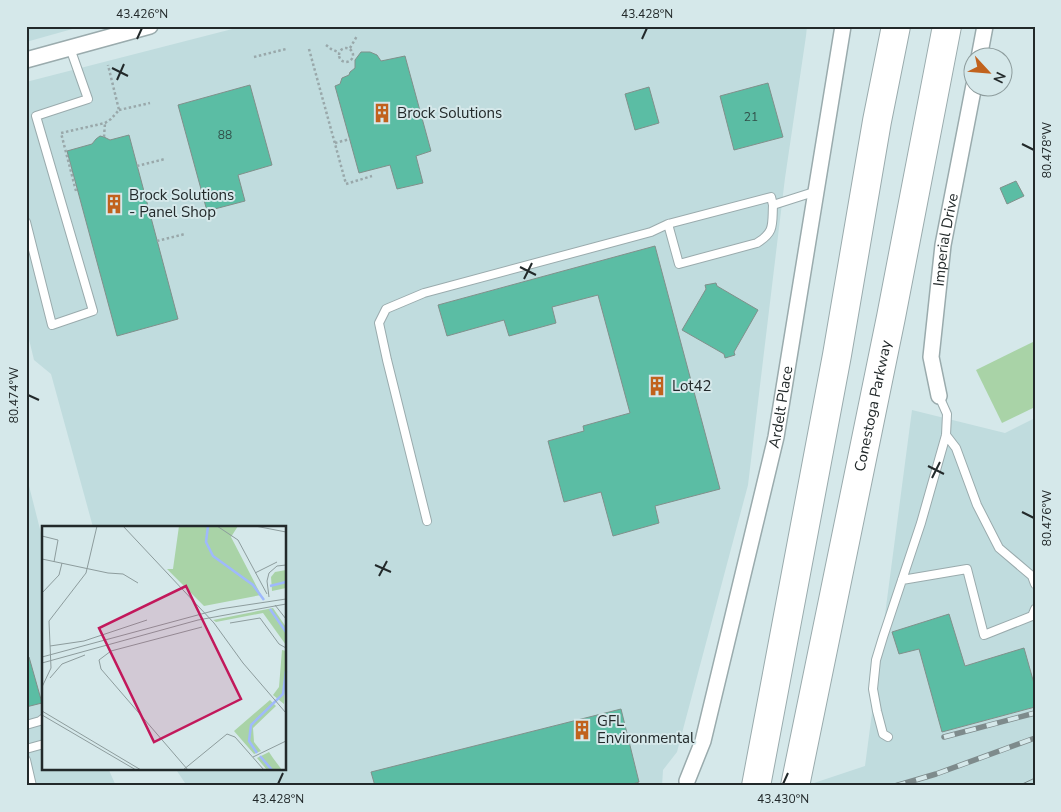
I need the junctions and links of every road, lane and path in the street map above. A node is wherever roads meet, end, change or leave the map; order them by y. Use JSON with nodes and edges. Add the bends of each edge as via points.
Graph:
{"nodes":[{"id":1,"x":150,"y":26,"type":"edge"},
{"id":2,"x":843,"y":26,"type":"edge"},
{"id":3,"x":880,"y":26,"type":"edge"},
{"id":4,"x":896,"y":26,"type":"edge"},
{"id":5,"x":948,"y":26,"type":"edge"},
{"id":6,"x":985,"y":26,"type":"edge"},
{"id":7,"x":357,"y":36,"type":"dead end"},
{"id":8,"x":326,"y":45,"type":"dead end"},
{"id":9,"x":70,"y":48,"type":"junction"},
{"id":10,"x":350,"y":48,"type":"junction"},
{"id":11,"x":981,"y":48,"type":"edge"},
{"id":12,"x":286,"y":49,"type":"dead end"},
{"id":13,"x":309,"y":49,"type":"dead end"},
{"id":14,"x":338,"y":52,"type":"junction"},
{"id":15,"x":254,"y":57,"type":"dead end"},
{"id":16,"x":26,"y":60,"type":"edge"},
{"id":17,"x":108,"y":65,"type":"dead end"},
{"id":18,"x":971,"y":98,"type":"edge"},
{"id":19,"x":150,"y":103,"type":"dead end"},
{"id":20,"x":119,"y":110,"type":"junction"},
{"id":21,"x":877,"y":121,"type":"junction"},
{"id":22,"x":105,"y":122,"type":"junction"},
{"id":23,"x":104,"y":137,"type":"dead end"},
{"id":24,"x":350,"y":139,"type":"dead end"},
{"id":25,"x":335,"y":143,"type":"junction"},
{"id":26,"x":165,"y":159,"type":"dead end"},
{"id":27,"x":137,"y":166,"type":"dead end"},
{"id":28,"x":372,"y":176,"type":"dead end"},
{"id":29,"x":76,"y":191,"type":"dead end"},
{"id":30,"x":817,"y":191,"type":"junction"},
{"id":31,"x":773,"y":206,"type":"junction"},
{"id":32,"x":26,"y":222,"type":"edge"},
{"id":33,"x":668,"y":224,"type":"junction"},
{"id":34,"x":185,"y":234,"type":"dead end"},
{"id":35,"x":157,"y":241,"type":"dead end"},
{"id":36,"x":940,"y":396,"type":"joint"},
{"id":37,"x":946,"y":435,"type":"junction"},
{"id":38,"x":427,"y":522,"type":"dead end"},
{"id":39,"x":902,"y":580,"type":"junction"},
{"id":40,"x":1035,"y":584,"type":"edge"},
{"id":41,"x":1035,"y":609,"type":"edge"},
{"id":42,"x":42,"y":720,"type":"edge"},
{"id":43,"x":26,"y":724,"type":"edge"},
{"id":44,"x":888,"y":737,"type":"dead end"},
{"id":45,"x":42,"y":744,"type":"edge"},
{"id":46,"x":26,"y":748,"type":"edge"},
{"id":47,"x":26,"y":760,"type":"edge"},
{"id":48,"x":796,"y":780,"type":"edge"},
{"id":49,"x":687,"y":783,"type":"edge"},
{"id":50,"x":756,"y":783,"type":"edge"},
{"id":51,"x":32,"y":786,"type":"edge"}],
"edges":[{"from":1,"to":9,"type":"street"},
{"from":2,"to":30,"type":"street","name":"Ardelt Place"},
{"from":3,"to":21,"type":"highway","via":[[871,89]]},
{"from":4,"to":21,"type":"highway"},
{"from":5,"to":48,"type":"highway","name":"Conestoga Parkway"},
{"from":6,"to":11,"type":"street"},
{"from":7,"to":10,"type":"path"},
{"from":8,"to":14,"type":"path"},
{"from":9,"to":16,"type":"street"},
{"from":9,"to":32,"type":"lane","via":[[88,99],[36,116],[93,311],[52,325]]},
{"from":10,"to":14,"type":"path","via":[[342,48]]},
{"from":10,"to":14,"type":"path","via":[[354,59],[349,62],[341,60]]},
{"from":12,"to":15,"type":"path"},
{"from":13,"to":25,"type":"path"},
{"from":17,"to":20,"type":"path"},
{"from":18,"to":36,"type":"street","name":"Imperial Drive","via":[[943,245],[931,357]]},
{"from":19,"to":20,"type":"path"},
{"from":20,"to":22,"type":"path"},
{"from":21,"to":50,"type":"highway","via":[[837,355]]},
{"from":22,"to":23,"type":"path"},
{"from":22,"to":29,"type":"path","via":[[61,133]]},
{"from":24,"to":25,"type":"path"},
{"from":25,"to":28,"type":"path","via":[[346,184]]},
{"from":26,"to":27,"type":"path"},
{"from":30,"to":31,"type":"lane"},
{"from":30,"to":49,"type":"street","name":"Ardelt Place","via":[[776,437],[703,741]]},
{"from":31,"to":33,"type":"lane","via":[[771,197]]},
{"from":31,"to":33,"type":"lane","via":[[772,228],[758,243],[679,264]]},
{"from":33,"to":38,"type":"lane","via":[[651,232],[424,292],[386,309],[379,323]]},
{"from":34,"to":35,"type":"path"},
{"from":36,"to":37,"type":"lane","via":[[947,414]]},
{"from":37,"to":39,"type":"lane"},
{"from":37,"to":40,"type":"lane","via":[[956,448],[977,505],[999,548],[1032,576]]},
{"from":39,"to":41,"type":"lane","via":[[967,569],[984,636],[1032,616]]},
{"from":39,"to":44,"type":"lane","via":[[876,660],[873,689],[883,734]]},
{"from":42,"to":43,"type":"lane"},
{"from":45,"to":46,"type":"lane"},
{"from":47,"to":51,"type":"lane"}]}
